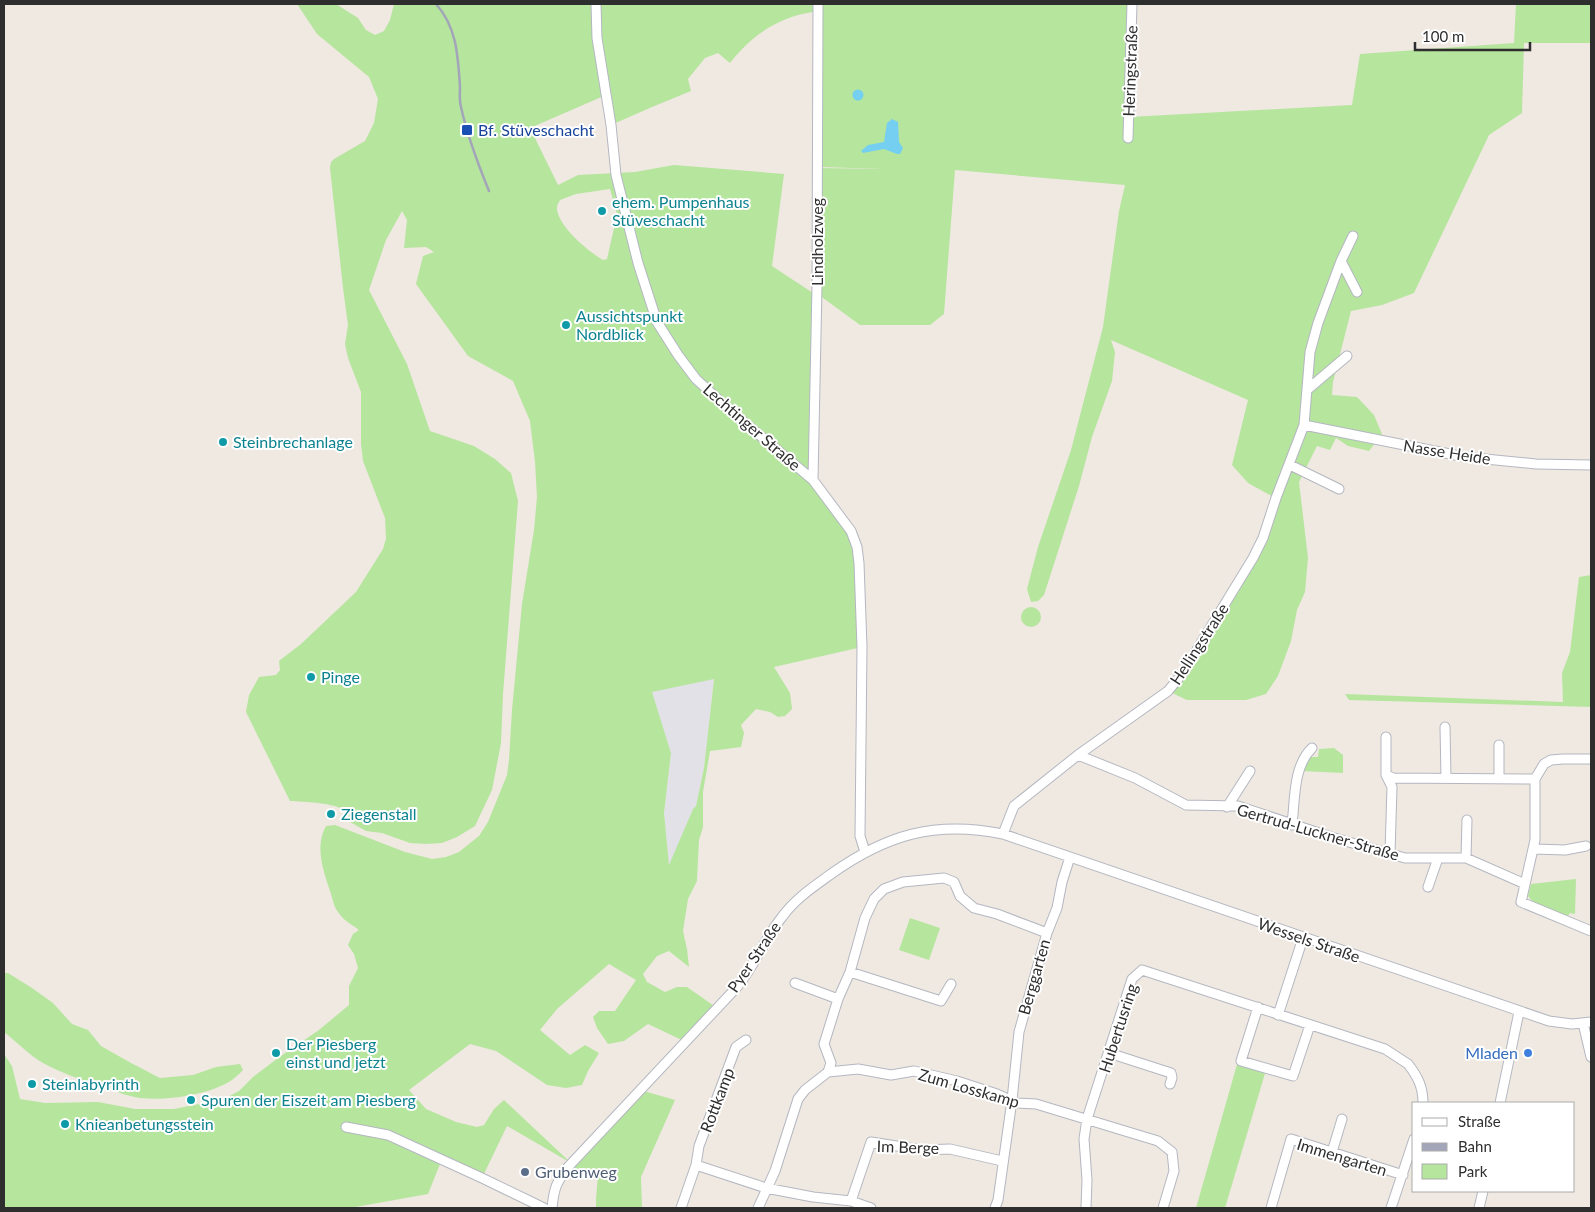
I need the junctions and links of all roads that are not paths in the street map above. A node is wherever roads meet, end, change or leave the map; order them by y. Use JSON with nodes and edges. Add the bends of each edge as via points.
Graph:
{"nodes":[{"id":1,"x":596,"y":4,"type":"edge"},
{"id":2,"x":818,"y":4,"type":"edge"},
{"id":3,"x":1132,"y":4,"type":"edge"},
{"id":4,"x":1128,"y":138,"type":"dead end"},
{"id":5,"x":1353,"y":236,"type":"dead end"},
{"id":6,"x":1341,"y":261,"type":"junction"},
{"id":7,"x":1357,"y":292,"type":"dead end"},
{"id":8,"x":1347,"y":356,"type":"dead end"},
{"id":9,"x":1307,"y":390,"type":"junction"},
{"id":10,"x":1304,"y":425,"type":"junction"},
{"id":11,"x":1290,"y":465,"type":"junction"},
{"id":12,"x":1591,"y":465,"type":"edge"},
{"id":13,"x":814,"y":480,"type":"junction"},
{"id":14,"x":1339,"y":489,"type":"dead end"},
{"id":15,"x":1445,"y":727,"type":"dead end"},
{"id":16,"x":1386,"y":736,"type":"dead end"},
{"id":17,"x":1499,"y":745,"type":"dead end"},
{"id":18,"x":1312,"y":748,"type":"dead end"},
{"id":19,"x":1078,"y":755,"type":"junction"},
{"id":20,"x":1591,"y":759,"type":"edge"},
{"id":21,"x":1250,"y":771,"type":"dead end"},
{"id":22,"x":1386,"y":775,"type":"junction"},
{"id":23,"x":1446,"y":778,"type":"junction"},
{"id":24,"x":1499,"y":778,"type":"junction"},
{"id":25,"x":1535,"y":779,"type":"junction"},
{"id":26,"x":1227,"y":807,"type":"junction"},
{"id":27,"x":1467,"y":820,"type":"dead end"},
{"id":28,"x":1292,"y":825,"type":"junction"},
{"id":29,"x":1003,"y":834,"type":"junction"},
{"id":30,"x":1586,"y":846,"type":"dead end"},
{"id":31,"x":1534,"y":849,"type":"junction"},
{"id":32,"x":865,"y":852,"type":"junction"},
{"id":33,"x":1390,"y":853,"type":"junction"},
{"id":34,"x":1070,"y":857,"type":"junction"},
{"id":35,"x":1438,"y":858,"type":"junction"},
{"id":36,"x":1466,"y":858,"type":"junction"},
{"id":37,"x":1525,"y":886,"type":"junction"},
{"id":38,"x":1428,"y":888,"type":"dead end"},
{"id":39,"x":1591,"y":931,"type":"edge"},
{"id":40,"x":1047,"y":933,"type":"junction"},
{"id":41,"x":1303,"y":938,"type":"junction"},
{"id":42,"x":850,"y":972,"type":"junction"},
{"id":43,"x":795,"y":983,"type":"dead end"},
{"id":44,"x":951,"y":984,"type":"dead end"},
{"id":45,"x":838,"y":999,"type":"junction"},
{"id":46,"x":1258,"y":1007,"type":"junction"},
{"id":47,"x":1519,"y":1012,"type":"junction"},
{"id":48,"x":1278,"y":1015,"type":"junction"},
{"id":49,"x":1587,"y":1022,"type":"edge"},
{"id":50,"x":1310,"y":1025,"type":"junction"},
{"id":51,"x":746,"y":1040,"type":"dead end"},
{"id":52,"x":1109,"y":1053,"type":"junction"},
{"id":53,"x":1591,"y":1057,"type":"edge"},
{"id":54,"x":828,"y":1072,"type":"junction"},
{"id":55,"x":1170,"y":1084,"type":"dead end"},
{"id":56,"x":1012,"y":1100,"type":"junction"},
{"id":57,"x":1423,"y":1102,"type":"edge"},
{"id":58,"x":1500,"y":1102,"type":"edge"},
{"id":59,"x":1087,"y":1119,"type":"junction"},
{"id":60,"x":1342,"y":1119,"type":"dead end"},
{"id":61,"x":346,"y":1127,"type":"dead end"},
{"id":62,"x":1412,"y":1145,"type":"edge"},
{"id":63,"x":1332,"y":1152,"type":"junction"},
{"id":64,"x":1002,"y":1161,"type":"junction"},
{"id":65,"x":696,"y":1165,"type":"junction"},
{"id":66,"x":1402,"y":1175,"type":"junction"},
{"id":67,"x":766,"y":1188,"type":"junction"},
{"id":68,"x":1483,"y":1192,"type":"edge"},
{"id":69,"x":851,"y":1201,"type":"junction"},
{"id":70,"x":544,"y":1208,"type":"edge"},
{"id":71,"x":552,"y":1208,"type":"edge"},
{"id":72,"x":681,"y":1208,"type":"edge"},
{"id":73,"x":758,"y":1208,"type":"edge"},
{"id":74,"x":871,"y":1208,"type":"edge"},
{"id":75,"x":995,"y":1208,"type":"edge"},
{"id":76,"x":1086,"y":1208,"type":"edge"},
{"id":77,"x":1163,"y":1208,"type":"edge"},
{"id":78,"x":1271,"y":1208,"type":"edge"},
{"id":79,"x":1391,"y":1208,"type":"edge"},
{"id":80,"x":1479,"y":1208,"type":"edge"}],
"edges":[{"from":1,"to":13,"type":"street","name":"Lechtinger Straße","via":[[597,38],[616,174],[638,263],[657,322],[696,379]]},
{"from":2,"to":13,"type":"street","name":"Lindholzweg"},
{"from":3,"to":4,"type":"street","name":"Heringstraße"},
{"from":5,"to":6,"type":"street","name":"Hellingstraße"},
{"from":6,"to":7,"type":"street"},
{"from":6,"to":9,"type":"street","name":"Hellingstraße","via":[[1310,352]]},
{"from":8,"to":9,"type":"street"},
{"from":9,"to":10,"type":"street","name":"Hellingstraße"},
{"from":10,"to":11,"type":"street","name":"Hellingstraße"},
{"from":10,"to":12,"type":"street","name":"Nasse Heide","via":[[1464,457]]},
{"from":11,"to":14,"type":"street"},
{"from":11,"to":19,"type":"street","name":"Hellingstraße","via":[[1253,558],[1182,674],[1168,691]]},
{"from":13,"to":32,"type":"street","name":"Lechtinger Straße","via":[[851,531],[857,547],[862,647],[860,836]]},
{"from":15,"to":23,"type":"street"},
{"from":16,"to":22,"type":"street"},
{"from":17,"to":24,"type":"street"},
{"from":18,"to":28,"type":"street","via":[[1304,755],[1298,771]]},
{"from":19,"to":26,"type":"street","name":"Gertrud-Luckner-Straße","via":[[1136,778],[1186,805]]},
{"from":19,"to":29,"type":"street","name":"Hellingstraße","via":[[1014,806]]},
{"from":20,"to":25,"type":"street","via":[[1551,760],[1544,764]]},
{"from":21,"to":26,"type":"street","name":"Gertrud-Luckner-Straße"},
{"from":22,"to":23,"type":"street","via":[[1393,778]]},
{"from":22,"to":33,"type":"street","via":[[1392,787]]},
{"from":23,"to":24,"type":"street"},
{"from":24,"to":25,"type":"street"},
{"from":25,"to":31,"type":"street"},
{"from":26,"to":28,"type":"street","name":"Gertrud-Luckner-Straße","via":[[1238,806]]},
{"from":27,"to":36,"type":"street"},
{"from":28,"to":33,"type":"street","name":"Gertrud-Luckner-Straße"},
{"from":29,"to":32,"type":"street","name":"Pyer Straße","via":[[958,828],[920,832]]},
{"from":29,"to":34,"type":"street","name":"Wessels Straße"},
{"from":30,"to":31,"type":"street","via":[[1564,850]]},
{"from":31,"to":37,"type":"street"},
{"from":32,"to":71,"type":"street","name":"Pyer Straße","via":[[793,903],[737,987],[568,1166],[557,1182]]},
{"from":33,"to":35,"type":"street","name":"Gertrud-Luckner-Straße","via":[[1406,858]]},
{"from":34,"to":40,"type":"street","name":"Berggarten"},
{"from":34,"to":41,"type":"street","name":"Wessels Straße"},
{"from":35,"to":36,"type":"street","name":"Gertrud-Luckner-Straße"},
{"from":35,"to":38,"type":"street"},
{"from":36,"to":37,"type":"street","name":"Gertrud-Luckner-Straße"},
{"from":37,"to":39,"type":"street","via":[[1521,902]]},
{"from":40,"to":42,"type":"street","via":[[974,908],[960,896],[954,882],[944,878],[903,882],[884,889],[874,899],[865,918]]},
{"from":40,"to":56,"type":"street","name":"Berggarten","via":[[1019,1032]]},
{"from":41,"to":47,"type":"street","name":"Wessels Straße"},
{"from":41,"to":48,"type":"street"},
{"from":42,"to":44,"type":"street","via":[[941,1001]]},
{"from":42,"to":45,"type":"street"},
{"from":43,"to":45,"type":"street"},
{"from":45,"to":54,"type":"street","via":[[824,1044],[830,1062]]},
{"from":46,"to":48,"type":"street","name":"Hubertusring"},
{"from":46,"to":50,"type":"street","via":[[1241,1061],[1293,1076]]},
{"from":46,"to":52,"type":"street","name":"Hubertusring","via":[[1142,970],[1132,980]]},
{"from":47,"to":49,"type":"street","name":"Wessels Straße","via":[[1555,1023]]},
{"from":47,"to":58,"type":"street"},
{"from":48,"to":50,"type":"street","name":"Hubertusring"},
{"from":49,"to":53,"type":"street","name":"Wessels Straße"},
{"from":50,"to":57,"type":"street","name":"Hubertusring","via":[[1385,1049],[1408,1064],[1420,1082]]},
{"from":51,"to":65,"type":"street","name":"Rottkamp","via":[[736,1047],[699,1146]]},
{"from":52,"to":55,"type":"street","via":[[1171,1073]]},
{"from":52,"to":59,"type":"street","name":"Hubertusring"},
{"from":54,"to":56,"type":"street","name":"Zum Losskamp","via":[[858,1069],[891,1075],[914,1071],[957,1081]]},
{"from":54,"to":67,"type":"street","via":[[804,1090],[798,1099],[775,1171]]},
{"from":56,"to":59,"type":"street","name":"Zum Losskamp"},
{"from":56,"to":64,"type":"street","name":"Berggarten"},
{"from":59,"to":76,"type":"street","name":"Hubertusring","via":[[1084,1139]]},
{"from":59,"to":77,"type":"street","name":"Zum Losskamp","via":[[1158,1141],[1172,1152],[1174,1171]]},
{"from":60,"to":63,"type":"street"},
{"from":61,"to":70,"type":"street","via":[[388,1135]]},
{"from":62,"to":66,"type":"street"},
{"from":63,"to":66,"type":"street","name":"Immengarten"},
{"from":63,"to":78,"type":"street","name":"Immengarten","via":[[1291,1140]]},
{"from":64,"to":69,"type":"street","name":"Im Berge","via":[[950,1148],[922,1150],[871,1142]]},
{"from":64,"to":75,"type":"street","name":"Berggarten"},
{"from":65,"to":67,"type":"street"},
{"from":65,"to":72,"type":"street","name":"Rottkamp"},
{"from":66,"to":79,"type":"street"},
{"from":67,"to":69,"type":"street"},
{"from":67,"to":73,"type":"street"},
{"from":68,"to":80,"type":"street"},
{"from":69,"to":74,"type":"street"}]}
